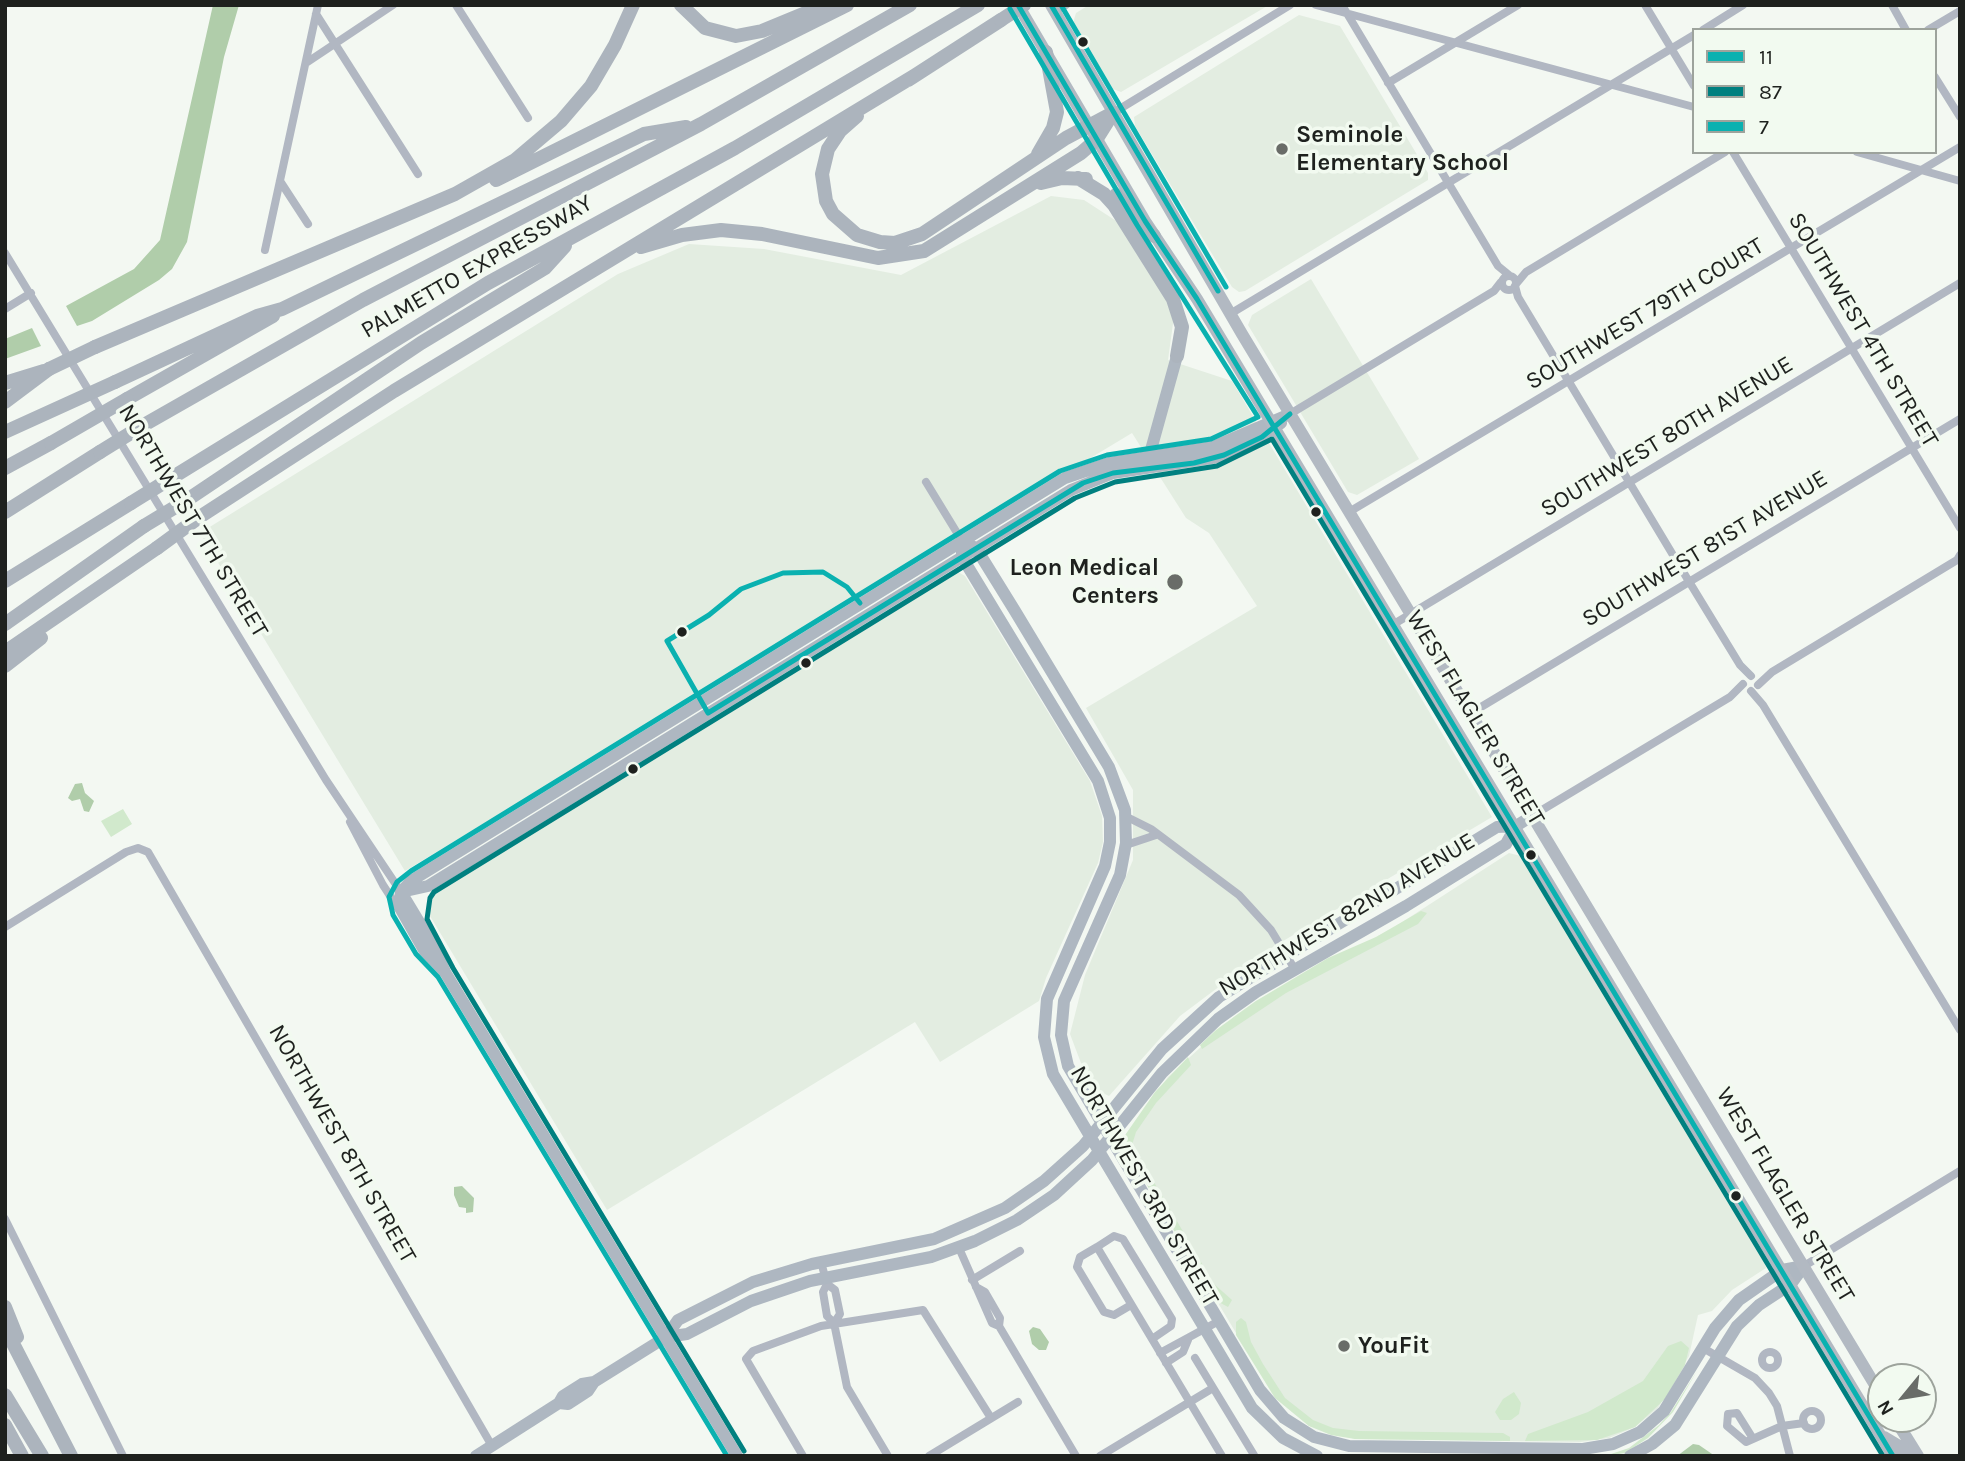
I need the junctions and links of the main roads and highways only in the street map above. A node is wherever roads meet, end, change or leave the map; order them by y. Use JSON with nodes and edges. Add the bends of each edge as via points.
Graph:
{"nodes":[{"id":1,"x":633,"y":5,"type":"edge"},
{"id":2,"x":681,"y":5,"type":"edge"},
{"id":3,"x":825,"y":5,"type":"edge"},
{"id":4,"x":847,"y":5,"type":"edge"},
{"id":5,"x":910,"y":5,"type":"edge"},
{"id":6,"x":978,"y":5,"type":"edge"},
{"id":7,"x":1018,"y":5,"type":"edge"},
{"id":8,"x":1024,"y":5,"type":"edge"},
{"id":9,"x":1057,"y":7,"type":"edge"},
{"id":10,"x":1046,"y":52,"type":"junction"},
{"id":11,"x":914,"y":76,"type":"junction"},
{"id":12,"x":1113,"y":113,"type":"junction"},
{"id":13,"x":701,"y":124,"type":"junction"},
{"id":14,"x":1088,"y":126,"type":"junction"},
{"id":15,"x":1096,"y":140,"type":"junction"},
{"id":16,"x":1035,"y":158,"type":"junction"},
{"id":17,"x":1077,"y":178,"type":"junction"},
{"id":18,"x":1029,"y":185,"type":"junction"},
{"id":19,"x":455,"y":194,"type":"junction"},
{"id":20,"x":1154,"y":236,"type":"junction"},
{"id":21,"x":573,"y":237,"type":"junction"},
{"id":22,"x":616,"y":256,"type":"junction"},
{"id":23,"x":282,"y":309,"type":"junction"},
{"id":24,"x":1177,"y":356,"type":"road end"},
{"id":25,"x":47,"y":370,"type":"junction"},
{"id":26,"x":5,"y":383,"type":"edge"},
{"id":27,"x":5,"y":402,"type":"edge"},
{"id":28,"x":5,"y":432,"type":"edge"},
{"id":29,"x":5,"y":468,"type":"edge"},
{"id":30,"x":5,"y":512,"type":"edge"},
{"id":31,"x":144,"y":526,"type":"junction"},
{"id":32,"x":5,"y":581,"type":"edge"},
{"id":33,"x":104,"y":585,"type":"junction"},
{"id":34,"x":5,"y":613,"type":"edge"},
{"id":35,"x":5,"y":624,"type":"edge"},
{"id":36,"x":5,"y":652,"type":"edge"},
{"id":37,"x":5,"y":666,"type":"edge"},
{"id":38,"x":1637,"y":1029,"type":"junction"},
{"id":39,"x":1667,"y":1040,"type":"junction"},
{"id":40,"x":1652,"y":1055,"type":"junction"},
{"id":41,"x":1681,"y":1064,"type":"junction"},
{"id":42,"x":5,"y":1307,"type":"edge"},
{"id":43,"x":5,"y":1328,"type":"edge"},
{"id":44,"x":1867,"y":1372,"type":"edge"},
{"id":45,"x":34,"y":1381,"type":"junction"},
{"id":46,"x":5,"y":1395,"type":"edge"},
{"id":47,"x":5,"y":1425,"type":"edge"},
{"id":48,"x":1904,"y":1433,"type":"edge"},
{"id":49,"x":1881,"y":1435,"type":"junction"},
{"id":50,"x":22,"y":1456,"type":"edge"},
{"id":51,"x":42,"y":1456,"type":"edge"},
{"id":52,"x":71,"y":1456,"type":"edge"},
{"id":53,"x":1893,"y":1456,"type":"edge"},
{"id":54,"x":1904,"y":1456,"type":"edge"},
{"id":55,"x":1918,"y":1456,"type":"edge"}],
"edges":[{"from":1,"to":19,"type":"highway","via":[[604,66],[561,121],[526,152]]},
{"from":2,"to":3,"type":"highway","via":[[705,28],[736,36],[762,31]]},
{"from":4,"to":19,"type":"highway","via":[[563,149],[476,190]]},
{"from":5,"to":13,"type":"highway","name":"PALMETTO EXPRESSWAY"},
{"from":6,"to":21,"type":"highway","name":"PALMETTO EXPRESSWAY"},
{"from":7,"to":10,"type":"main road","name":"WEST FLAGLER STREET"},
{"from":8,"to":11,"type":"highway","bridge":true},
{"from":9,"to":12,"type":"main road","name":"WEST FLAGLER STREET"},
{"from":10,"to":14,"type":"main road","name":"WEST FLAGLER STREET"},
{"from":10,"to":16,"type":"highway","via":[[1057,113]]},
{"from":11,"to":16,"type":"highway","via":[[849,122],[828,149],[823,187],[833,214],[844,227],[880,242],[908,240]]},
{"from":11,"to":22,"type":"highway"},
{"from":12,"to":14,"type":"highway"},
{"from":12,"to":15,"type":"highway"},
{"from":12,"to":39,"type":"main road","name":"WEST FLAGLER STREET"},
{"from":13,"to":23,"type":"highway","via":[[644,134]]},
{"from":13,"to":30,"type":"highway","name":"PALMETTO EXPRESSWAY","bridge":true,"via":[[363,300],[142,426]]},
{"from":14,"to":15,"type":"main road","name":"WEST FLAGLER STREET"},
{"from":14,"to":16,"type":"highway"},
{"from":15,"to":18,"type":"highway"},
{"from":15,"to":20,"type":"main road","name":"WEST FLAGLER STREET"},
{"from":17,"to":18,"type":"highway"},
{"from":17,"to":20,"type":"highway","via":[[1111,190]]},
{"from":17,"to":24,"type":"highway","via":[[1114,205],[1173,299],[1182,327]]},
{"from":18,"to":22,"type":"highway","via":[[944,240],[899,257],[860,256],[762,234],[721,230],[682,234]]},
{"from":19,"to":25,"type":"highway","bridge":true},
{"from":20,"to":38,"type":"main road","name":"WEST FLAGLER STREET","via":[[1197,299]]},
{"from":21,"to":31,"type":"highway","bridge":true,"via":[[545,268],[421,343]]},
{"from":21,"to":32,"type":"highway","name":"PALMETTO EXPRESSWAY","bridge":true,"via":[[377,349]]},
{"from":22,"to":33,"type":"highway","bridge":true,"via":[[394,391]]},
{"from":23,"to":28,"type":"highway","bridge":true,"via":[[257,316]]},
{"from":23,"to":29,"type":"highway","bridge":true,"via":[[260,326]]},
{"from":25,"to":26,"type":"highway"},
{"from":25,"to":27,"type":"highway"},
{"from":31,"to":34,"type":"highway"},
{"from":31,"to":35,"type":"highway"},
{"from":33,"to":36,"type":"highway"},
{"from":33,"to":37,"type":"highway"},
{"from":38,"to":39,"type":"main road"},
{"from":38,"to":40,"type":"main road","name":"WEST FLAGLER STREET"},
{"from":39,"to":41,"type":"main road","name":"WEST FLAGLER STREET"},
{"from":40,"to":41,"type":"main road"},
{"from":40,"to":49,"type":"main road","name":"WEST FLAGLER STREET"},
{"from":41,"to":44,"type":"main road","name":"WEST FLAGLER STREET"},
{"from":42,"to":45,"type":"highway"},
{"from":43,"to":45,"type":"highway"},
{"from":45,"to":52,"type":"highway"},
{"from":46,"to":51,"type":"highway"},
{"from":47,"to":50,"type":"highway"},
{"from":48,"to":55,"type":"main road"},
{"from":49,"to":53,"type":"main road","name":"WEST FLAGLER STREET"},
{"from":49,"to":54,"type":"main road","via":[[1899,1446]]}]}
